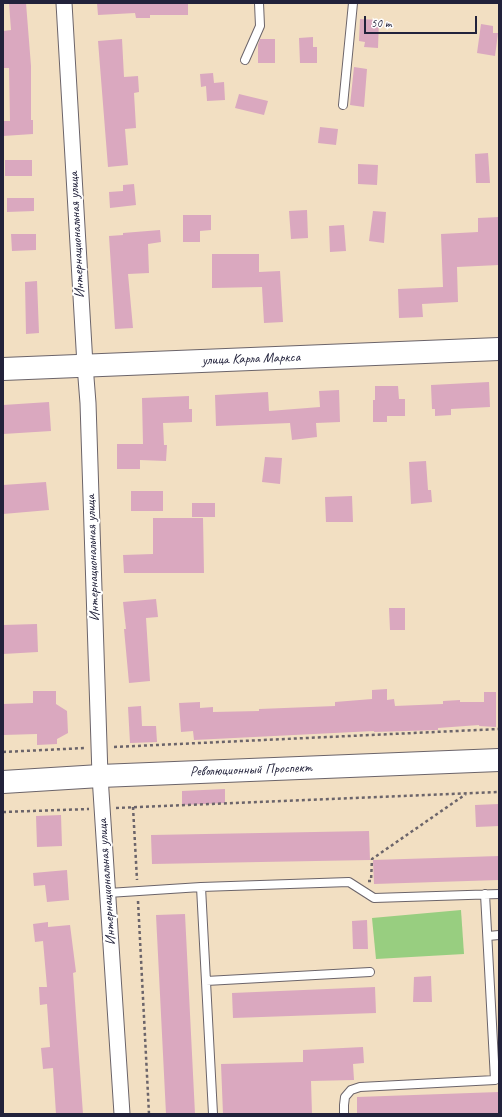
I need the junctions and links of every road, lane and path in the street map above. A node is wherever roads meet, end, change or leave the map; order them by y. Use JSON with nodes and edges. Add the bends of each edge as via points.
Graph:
{"nodes":[{"id":1,"x":64,"y":3,"type":"edge"},
{"id":2,"x":259,"y":3,"type":"edge"},
{"id":3,"x":352,"y":3,"type":"edge"},
{"id":4,"x":245,"y":60,"type":"dead end"},
{"id":5,"x":343,"y":105,"type":"dead end"},
{"id":6,"x":499,"y":349,"type":"edge"},
{"id":7,"x":85,"y":365,"type":"junction"},
{"id":8,"x":3,"y":369,"type":"edge"},
{"id":9,"x":499,"y":730,"type":"edge"},
{"id":10,"x":99,"y":747,"type":"junction"},
{"id":11,"x":3,"y":752,"type":"edge"},
{"id":12,"x":499,"y":760,"type":"edge"},
{"id":13,"x":100,"y":776,"type":"junction"},
{"id":14,"x":3,"y":782,"type":"edge"},
{"id":15,"x":499,"y":792,"type":"edge"},
{"id":16,"x":466,"y":794,"type":"junction"},
{"id":17,"x":133,"y":807,"type":"junction"},
{"id":18,"x":102,"y":808,"type":"junction"},
{"id":19,"x":3,"y":812,"type":"edge"},
{"id":20,"x":349,"y":882,"type":"junction"},
{"id":21,"x":201,"y":887,"type":"junction"},
{"id":22,"x":138,"y":891,"type":"junction"},
{"id":23,"x":108,"y":893,"type":"junction"},
{"id":24,"x":486,"y":894,"type":"junction"},
{"id":25,"x":499,"y":894,"type":"edge"},
{"id":26,"x":499,"y":935,"type":"edge"},
{"id":27,"x":488,"y":936,"type":"junction"},
{"id":28,"x":370,"y":972,"type":"dead end"},
{"id":29,"x":206,"y":981,"type":"junction"},
{"id":30,"x":122,"y":1114,"type":"edge"},
{"id":31,"x":149,"y":1114,"type":"edge"},
{"id":32,"x":213,"y":1114,"type":"edge"},
{"id":33,"x":344,"y":1114,"type":"edge"}],
"edges":[{"from":1,"to":7,"type":"street","name":"Интернациональная улица"},
{"from":2,"to":4,"type":"lane","via":[[260,26]]},
{"from":3,"to":5,"type":"lane"},
{"from":6,"to":7,"type":"street","name":"улица Карла Маркса"},
{"from":7,"to":8,"type":"street","name":"улица Карла Маркса"},
{"from":7,"to":10,"type":"street","name":"Интернациональная улица","via":[[89,412]]},
{"from":9,"to":10,"type":"path"},
{"from":10,"to":11,"type":"path"},
{"from":10,"to":13,"type":"street","name":"Интернациональная улица"},
{"from":12,"to":13,"type":"street","name":"Революционный Проспект"},
{"from":13,"to":14,"type":"street","name":"Революционный Проспект"},
{"from":13,"to":18,"type":"street","name":"Интернациональная улица"},
{"from":15,"to":16,"type":"path"},
{"from":16,"to":17,"type":"path"},
{"from":16,"to":20,"type":"path","via":[[372,858],[370,881]]},
{"from":17,"to":18,"type":"path"},
{"from":17,"to":22,"type":"path"},
{"from":18,"to":19,"type":"path"},
{"from":18,"to":23,"type":"street","name":"Интернациональная улица"},
{"from":20,"to":21,"type":"lane"},
{"from":20,"to":24,"type":"lane","via":[[374,898]]},
{"from":21,"to":22,"type":"lane"},
{"from":21,"to":29,"type":"lane"},
{"from":22,"to":23,"type":"lane"},
{"from":22,"to":31,"type":"path"},
{"from":23,"to":30,"type":"street","name":"Интернациональная улица"},
{"from":24,"to":25,"type":"lane"},
{"from":24,"to":27,"type":"lane"},
{"from":26,"to":27,"type":"lane"},
{"from":27,"to":33,"type":"lane","via":[[495,1080],[360,1087],[351,1090],[345,1097]]},
{"from":28,"to":29,"type":"lane"},
{"from":29,"to":32,"type":"lane"}]}
